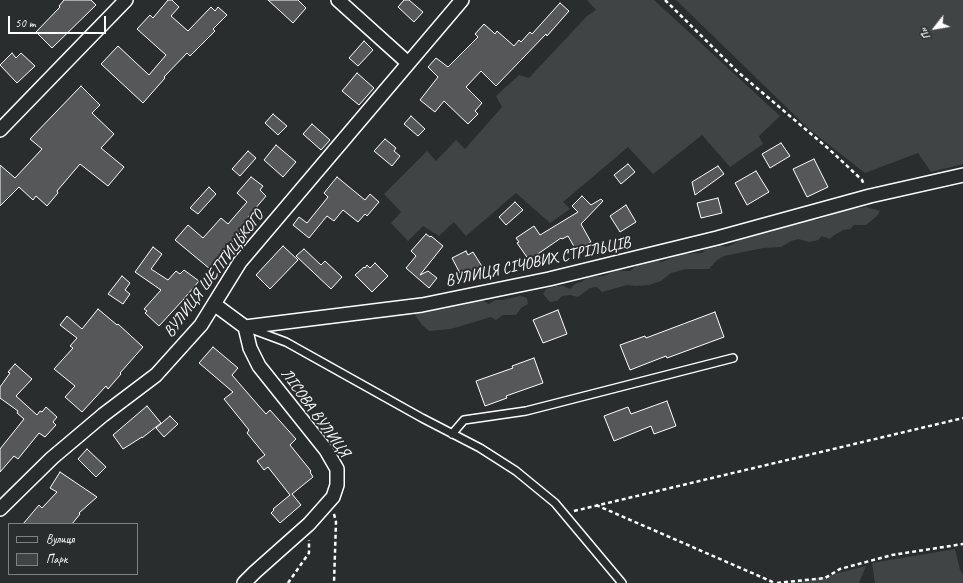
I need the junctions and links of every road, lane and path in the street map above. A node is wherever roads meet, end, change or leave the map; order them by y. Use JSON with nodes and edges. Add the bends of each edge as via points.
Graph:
{"nodes":[{"id":1,"x":126,"y":0,"type":"edge"},
{"id":2,"x":338,"y":0,"type":"edge"},
{"id":3,"x":462,"y":0,"type":"edge"},
{"id":4,"x":665,"y":0,"type":"edge"},
{"id":5,"x":408,"y":63,"type":"junction"},
{"id":6,"x":0,"y":130,"type":"edge"},
{"id":7,"x":963,"y":175,"type":"edge"},
{"id":8,"x":870,"y":196,"type":"junction"},
{"id":9,"x":214,"y":304,"type":"junction"},
{"id":10,"x":245,"y":327,"type":"junction"},
{"id":11,"x":733,"y":358,"type":"dead end"},
{"id":12,"x":963,"y":418,"type":"edge"},
{"id":13,"x":452,"y":434,"type":"junction"},
{"id":14,"x":331,"y":499,"type":"junction"},
{"id":15,"x":596,"y":505,"type":"junction"},
{"id":16,"x":0,"y":509,"type":"edge"},
{"id":17,"x":564,"y":513,"type":"junction"},
{"id":18,"x":309,"y":524,"type":"junction"},
{"id":19,"x":963,"y":544,"type":"edge"},
{"id":20,"x":244,"y":583,"type":"edge"},
{"id":21,"x":288,"y":583,"type":"edge"},
{"id":22,"x":334,"y":583,"type":"edge"},
{"id":23,"x":622,"y":583,"type":"edge"},
{"id":24,"x":776,"y":583,"type":"edge"}],
"edges":[{"from":1,"to":6,"type":"street"},
{"from":2,"to":5,"type":"street"},
{"from":3,"to":5,"type":"street","name":"ВУЛИЦЯ ШЕПТИЦЬКОГО"},
{"from":4,"to":8,"type":"path","via":[[738,72],[862,180]]},
{"from":5,"to":9,"type":"street","name":"ВУЛИЦЯ ШЕПТИЦЬКОГО","via":[[240,262]]},
{"from":7,"to":8,"type":"street","name":"ВУЛИЦЯ СІЧОВИХ СТРІЛЬЦІВ"},
{"from":8,"to":10,"type":"street","name":"ВУЛИЦЯ СІЧОВИХ СТРІЛЬЦІВ","via":[[717,238],[549,279],[422,305]]},
{"from":9,"to":10,"type":"street"},
{"from":9,"to":16,"type":"street","name":"ВУЛИЦЯ ШЕПТИЦЬКОГО","via":[[201,325],[156,375],[52,458]]},
{"from":10,"to":13,"type":"lane","via":[[286,342]]},
{"from":10,"to":14,"type":"street","name":"ЛІСОВА ВУЛИЦЯ","via":[[250,348],[259,366],[326,450],[337,469],[337,486]]},
{"from":11,"to":13,"type":"lane","via":[[526,411],[464,420]]},
{"from":12,"to":15,"type":"path"},
{"from":13,"to":17,"type":"lane","via":[[516,471]]},
{"from":14,"to":18,"type":"street","name":"ЛІСОВА ВУЛИЦЯ"},
{"from":14,"to":22,"type":"path","via":[[336,522]]},
{"from":15,"to":17,"type":"path"},
{"from":15,"to":24,"type":"path"},
{"from":17,"to":23,"type":"lane"},
{"from":18,"to":20,"type":"street","name":"ЛІСОВА ВУЛИЦЯ"},
{"from":18,"to":21,"type":"path","via":[[309,553]]},
{"from":19,"to":24,"type":"path","via":[[892,556],[840,569],[825,578]]}]}
